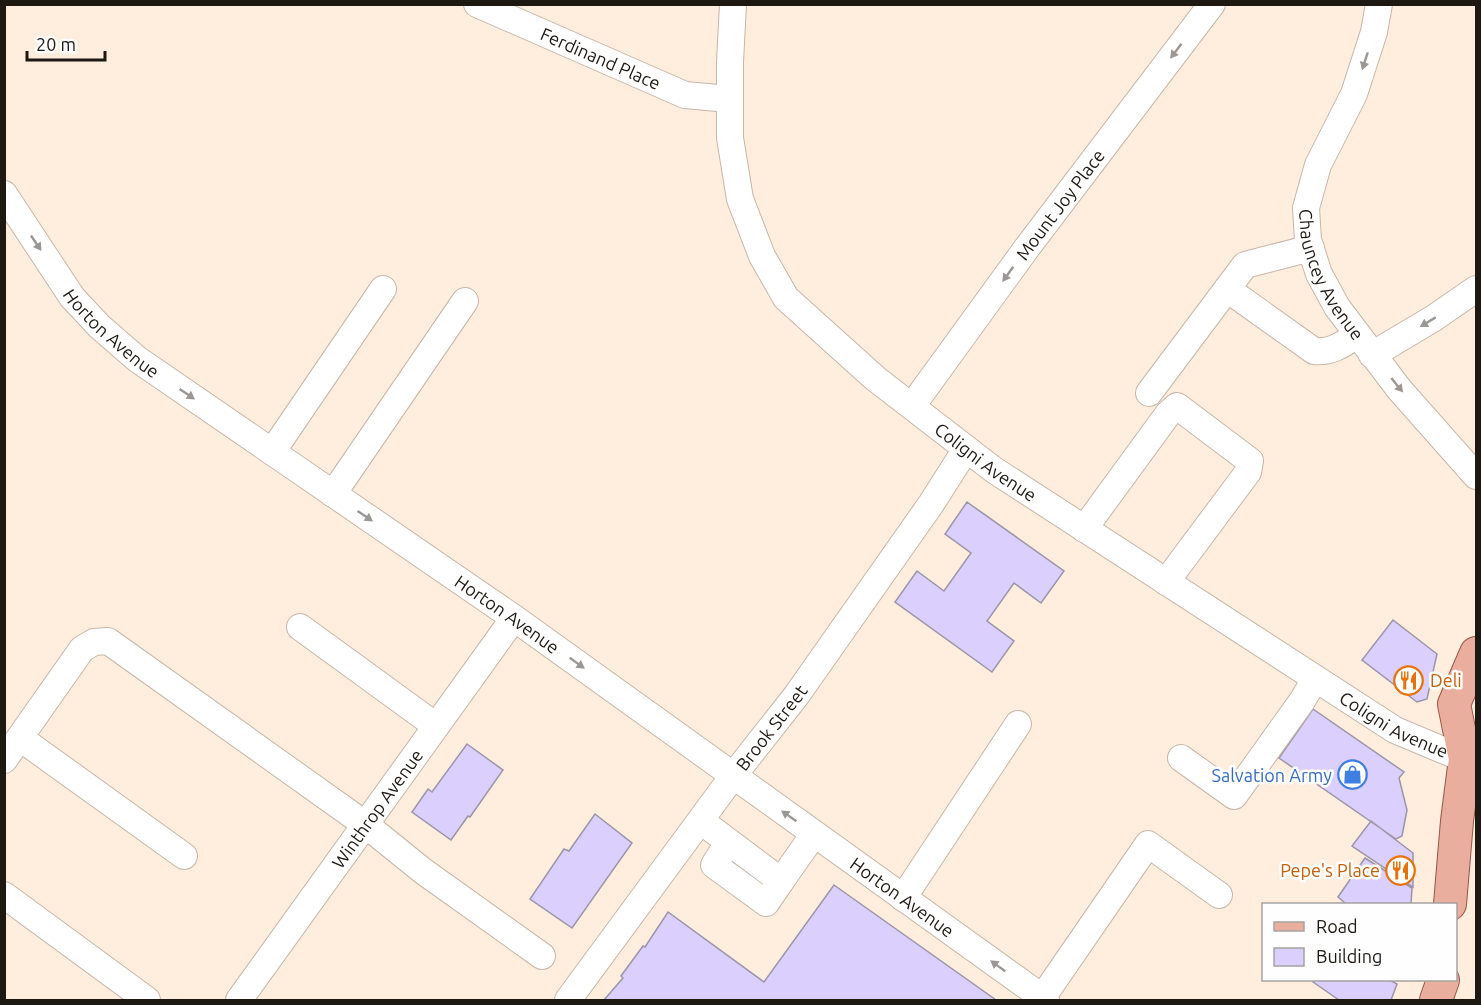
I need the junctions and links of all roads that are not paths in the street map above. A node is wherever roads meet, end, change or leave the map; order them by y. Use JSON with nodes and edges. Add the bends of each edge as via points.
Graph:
{"nodes":[{"id":1,"x":477,"y":4,"type":"edge"},
{"id":2,"x":733,"y":4,"type":"edge"},
{"id":3,"x":1212,"y":4,"type":"edge"},
{"id":4,"x":1379,"y":4,"type":"edge"},
{"id":5,"x":729,"y":99,"type":"junction"},
{"id":6,"x":4,"y":194,"type":"edge"},
{"id":7,"x":1311,"y":248,"type":"junction"},
{"id":8,"x":383,"y":289,"type":"dead end"},
{"id":9,"x":1227,"y":289,"type":"junction"},
{"id":10,"x":1476,"y":290,"type":"edge"},
{"id":11,"x":465,"y":301,"type":"dead end"},
{"id":12,"x":1365,"y":345,"type":"junction"},
{"id":13,"x":1149,"y":393,"type":"dead end"},
{"id":14,"x":912,"y":406,"type":"junction"},
{"id":15,"x":966,"y":449,"type":"junction"},
{"id":16,"x":272,"y":452,"type":"junction"},
{"id":17,"x":1476,"y":476,"type":"edge"},
{"id":18,"x":333,"y":494,"type":"junction"},
{"id":19,"x":1084,"y":529,"type":"junction"},
{"id":20,"x":1166,"y":582,"type":"junction"},
{"id":21,"x":514,"y":618,"type":"junction"},
{"id":22,"x":300,"y":627,"type":"dead end"},
{"id":23,"x":1476,"y":653,"type":"edge"},
{"id":24,"x":1315,"y":679,"type":"junction"},
{"id":25,"x":1018,"y":724,"type":"dead end"},
{"id":26,"x":436,"y":726,"type":"junction"},
{"id":27,"x":20,"y":738,"type":"junction"},
{"id":28,"x":1473,"y":754,"type":"edge"},
{"id":29,"x":1181,"y":758,"type":"dead end"},
{"id":30,"x":4,"y":760,"type":"edge"},
{"id":31,"x":733,"y":776,"type":"junction"},
{"id":32,"x":701,"y":822,"type":"junction"},
{"id":33,"x":366,"y":825,"type":"junction"},
{"id":34,"x":814,"y":834,"type":"junction"},
{"id":35,"x":184,"y":856,"type":"dead end"},
{"id":36,"x":4,"y":895,"type":"edge"},
{"id":37,"x":1219,"y":895,"type":"dead end"},
{"id":38,"x":903,"y":898,"type":"junction"},
{"id":39,"x":1450,"y":903,"type":"edge"},
{"id":40,"x":542,"y":956,"type":"dead end"},
{"id":41,"x":1443,"y":981,"type":"edge"},
{"id":42,"x":1044,"y":999,"type":"edge"},
{"id":43,"x":147,"y":1000,"type":"edge"},
{"id":44,"x":239,"y":1000,"type":"edge"},
{"id":45,"x":568,"y":1000,"type":"edge"},
{"id":46,"x":1436,"y":1000,"type":"edge"}],
"edges":[{"from":1,"to":5,"type":"street","name":"Ferdinand Place","via":[[685,95]]},
{"from":2,"to":5,"type":"street","name":"Coligni Avenue"},
{"from":3,"to":14,"type":"street","name":"Mount Joy Place","one_way":true},
{"from":4,"to":7,"type":"street","name":"Chauncey Avenue","one_way":true,"via":[[1354,94],[1318,165],[1306,207]]},
{"from":5,"to":14,"type":"street","name":"Coligni Avenue","via":[[730,138],[740,199],[762,256],[786,298]]},
{"from":6,"to":16,"type":"street","name":"Horton Avenue","one_way":true,"via":[[72,297],[99,326],[137,360]]},
{"from":7,"to":9,"type":"street","via":[[1245,265]]},
{"from":7,"to":12,"type":"street","name":"Chauncey Avenue","via":[[1337,308]]},
{"from":8,"to":16,"type":"street"},
{"from":9,"to":12,"type":"street","via":[[1314,351]]},
{"from":9,"to":13,"type":"street"},
{"from":10,"to":12,"type":"street","one_way":true,"via":[[1434,318]]},
{"from":11,"to":18,"type":"street"},
{"from":12,"to":17,"type":"street","name":"Chauncey Avenue","one_way":true},
{"from":14,"to":15,"type":"street","name":"Coligni Avenue"},
{"from":15,"to":19,"type":"street","name":"Coligni Avenue"},
{"from":15,"to":31,"type":"street","name":"Brook Street","via":[[802,686]]},
{"from":16,"to":18,"type":"street","name":"Horton Avenue"},
{"from":18,"to":21,"type":"street","name":"Horton Avenue","one_way":true},
{"from":19,"to":20,"type":"street","name":"Coligni Avenue"},
{"from":19,"to":20,"type":"street","via":[[1177,406],[1250,461],[1248,472]]},
{"from":20,"to":24,"type":"street","name":"Coligni Avenue"},
{"from":21,"to":26,"type":"street","name":"Winthrop Avenue"},
{"from":21,"to":31,"type":"street","name":"Horton Avenue","one_way":true},
{"from":22,"to":26,"type":"street"},
{"from":23,"to":28,"type":"main road","via":[[1454,704]]},
{"from":24,"to":28,"type":"street","name":"Coligni Avenue","via":[[1395,730]]},
{"from":24,"to":29,"type":"street","via":[[1234,796]]},
{"from":25,"to":38,"type":"street"},
{"from":26,"to":33,"type":"street","name":"Winthrop Avenue"},
{"from":27,"to":30,"type":"street"},
{"from":27,"to":33,"type":"street","via":[[82,649],[94,642],[108,641]]},
{"from":27,"to":35,"type":"street"},
{"from":28,"to":39,"type":"main road","via":[[1457,821]]},
{"from":31,"to":32,"type":"street","name":"Brook Street"},
{"from":34,"to":31,"type":"street","name":"Horton Avenue","one_way":true},
{"from":32,"to":34,"type":"street","via":[[781,881]]},
{"from":32,"to":45,"type":"street","name":"Brook Street"},
{"from":33,"to":40,"type":"street"},
{"from":33,"to":44,"type":"street","name":"Winthrop Avenue"},
{"from":34,"to":38,"type":"street","name":"Horton Avenue"},
{"from":36,"to":43,"type":"street"},
{"from":37,"to":42,"type":"street","via":[[1148,844]]},
{"from":42,"to":38,"type":"street","name":"Horton Avenue","one_way":true},
{"from":41,"to":46,"type":"main road"}]}
